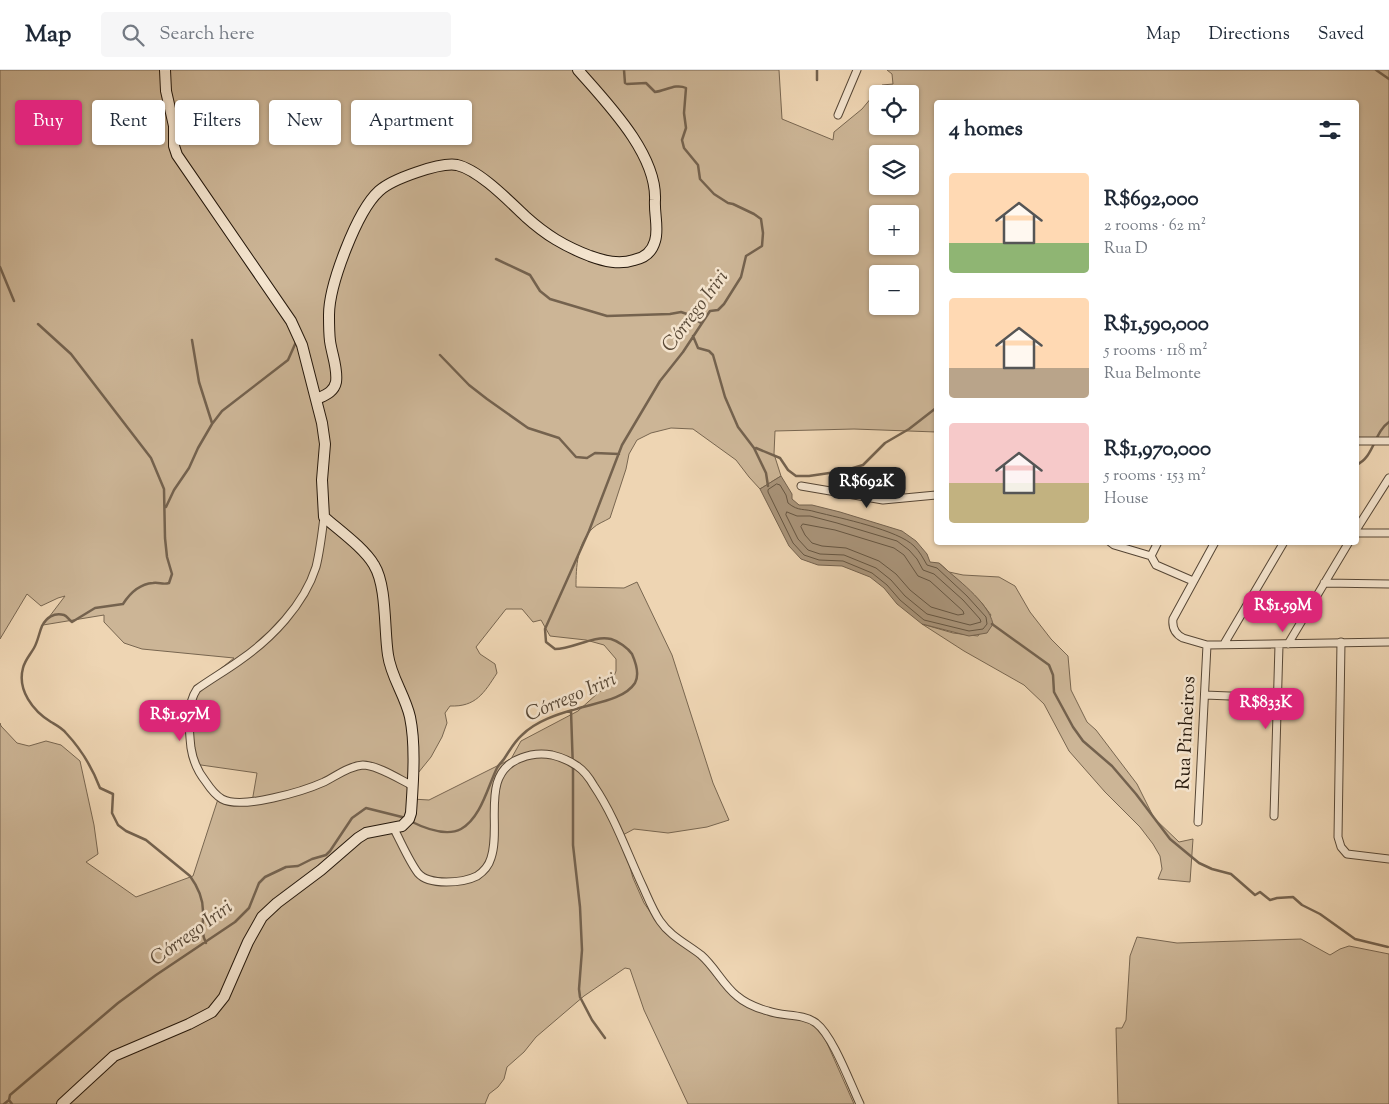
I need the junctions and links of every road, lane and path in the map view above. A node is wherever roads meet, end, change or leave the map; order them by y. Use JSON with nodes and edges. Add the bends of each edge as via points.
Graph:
{"nodes":[{"id":1,"x":165,"y":70,"type":"edge"},
{"id":2,"x":578,"y":70,"type":"edge"},
{"id":3,"x":857,"y":70,"type":"edge"},
{"id":4,"x":838,"y":115,"type":"dead end"},
{"id":5,"x":317,"y":399,"type":"junction"},
{"id":6,"x":1359,"y":441,"type":"edge"},
{"id":7,"x":1389,"y":441,"type":"edge"},
{"id":8,"x":1389,"y":479,"type":"edge"},
{"id":9,"x":801,"y":486,"type":"dead end"},
{"id":10,"x":934,"y":495,"type":"edge"},
{"id":11,"x":324,"y":517,"type":"junction"},
{"id":12,"x":1359,"y":527,"type":"edge"},
{"id":13,"x":1359,"y":532,"type":"edge"},
{"id":14,"x":1389,"y":533,"type":"edge"},
{"id":15,"x":1115,"y":545,"type":"edge"},
{"id":16,"x":1156,"y":545,"type":"edge"},
{"id":17,"x":1213,"y":545,"type":"edge"},
{"id":18,"x":1282,"y":545,"type":"edge"},
{"id":19,"x":1347,"y":545,"type":"edge"},
{"id":20,"x":1151,"y":556,"type":"junction"},
{"id":21,"x":1193,"y":581,"type":"junction"},
{"id":22,"x":1324,"y":583,"type":"junction"},
{"id":23,"x":1389,"y":584,"type":"edge"},
{"id":24,"x":1341,"y":642,"type":"junction"},
{"id":25,"x":1389,"y":642,"type":"edge"},
{"id":26,"x":1224,"y":644,"type":"junction"},
{"id":27,"x":1288,"y":644,"type":"junction"},
{"id":28,"x":1279,"y":645,"type":"junction"},
{"id":29,"x":1207,"y":646,"type":"junction"},
{"id":30,"x":1205,"y":695,"type":"junction"},
{"id":31,"x":1279,"y":698,"type":"junction"},
{"id":32,"x":411,"y":786,"type":"junction"},
{"id":33,"x":1274,"y":816,"type":"dead end"},
{"id":34,"x":1198,"y":822,"type":"dead end"},
{"id":35,"x":402,"y":825,"type":"junction"},
{"id":36,"x":1389,"y":858,"type":"edge"},
{"id":37,"x":62,"y":1104,"type":"edge"},
{"id":38,"x":860,"y":1104,"type":"edge"}],
"edges":[{"from":1,"to":5,"type":"street","via":[[177,155],[291,321],[302,344]]},
{"from":2,"to":5,"type":"street","via":[[634,139],[644,157],[655,188],[656,233],[651,250],[639,259],[616,262],[569,248],[527,218],[496,190],[457,165],[436,167],[394,182],[374,197],[340,267],[329,313],[336,383],[330,393]]},
{"from":3,"to":4,"type":"street"},
{"from":5,"to":11,"type":"street","via":[[324,444]]},
{"from":6,"to":7,"type":"street"},
{"from":8,"to":12,"type":"street"},
{"from":9,"to":10,"type":"street","via":[[883,500]]},
{"from":11,"to":32,"type":"street","via":[[373,563],[378,572],[388,656],[410,716]]},
{"from":11,"to":32,"type":"street","via":[[315,568],[297,604],[258,646],[193,694],[190,711],[194,762],[222,799],[243,803],[322,783],[358,766],[375,768]]},
{"from":13,"to":14,"type":"street"},
{"from":15,"to":20,"type":"street"},
{"from":16,"to":20,"type":"street"},
{"from":17,"to":21,"type":"street"},
{"from":18,"to":26,"type":"street"},
{"from":19,"to":22,"type":"street"},
{"from":20,"to":21,"type":"street","via":[[1156,565]]},
{"from":21,"to":29,"type":"street","via":[[1173,619],[1173,628],[1179,636]]},
{"from":22,"to":23,"type":"street"},
{"from":22,"to":27,"type":"street"},
{"from":24,"to":25,"type":"street"},
{"from":24,"to":27,"type":"street"},
{"from":24,"to":36,"type":"street","via":[[1337,827],[1341,847],[1347,854],[1358,857]]},
{"from":26,"to":28,"type":"street"},
{"from":26,"to":29,"type":"street"},
{"from":27,"to":28,"type":"street"},
{"from":28,"to":31,"type":"street"},
{"from":29,"to":30,"type":"street","name":"Rua Pinheiros"},
{"from":30,"to":31,"type":"street"},
{"from":30,"to":34,"type":"street","name":"Rua Pinheiros"},
{"from":31,"to":33,"type":"street"},
{"from":32,"to":35,"type":"street"},
{"from":35,"to":37,"type":"street","via":[[366,833],[276,903],[262,917],[224,997],[212,1012],[114,1056]]},
{"from":35,"to":38,"type":"street","via":[[419,873],[426,879],[445,882],[476,876],[484,870],[494,848],[495,794],[506,766],[538,754],[551,755],[577,766],[610,812],[655,913],[667,930],[703,957],[743,1001],[768,1012],[799,1016],[817,1024],[833,1046]]}]}
